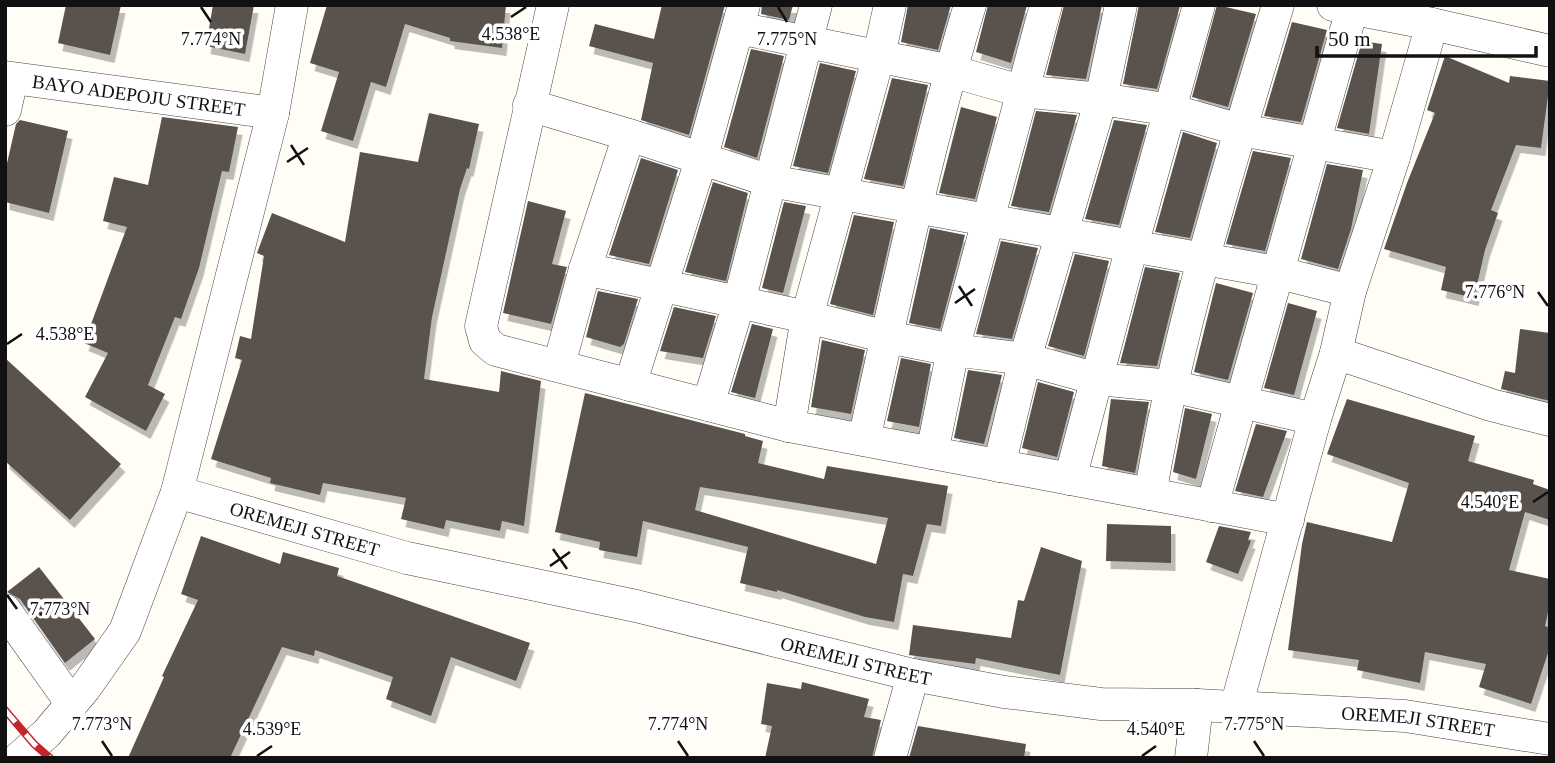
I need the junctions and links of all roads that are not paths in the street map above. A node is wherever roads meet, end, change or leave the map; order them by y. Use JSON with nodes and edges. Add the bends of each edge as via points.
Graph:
{"nodes":[{"id":1,"x":292,"y":5,"type":"edge"},
{"id":2,"x":553,"y":5,"type":"edge"},
{"id":3,"x":816,"y":5,"type":"edge"},
{"id":4,"x":890,"y":5,"type":"edge"},
{"id":5,"x":970,"y":5,"type":"edge"},
{"id":6,"x":1046,"y":5,"type":"edge"},
{"id":7,"x":1121,"y":5,"type":"edge"},
{"id":8,"x":1199,"y":5,"type":"edge"},
{"id":9,"x":1278,"y":5,"type":"edge"},
{"id":10,"x":1342,"y":7,"type":"edge"},
{"id":11,"x":741,"y":17,"type":"edge"},
{"id":12,"x":1432,"y":24,"type":"junction"},
{"id":13,"x":806,"y":42,"type":"junction"},
{"id":14,"x":1550,"y":51,"type":"edge"},
{"id":15,"x":879,"y":55,"type":"junction"},
{"id":16,"x":951,"y":71,"type":"junction"},
{"id":17,"x":8,"y":78,"type":"edge"},
{"id":18,"x":1021,"y":91,"type":"junction"},
{"id":19,"x":1101,"y":99,"type":"junction"},
{"id":20,"x":529,"y":105,"type":"junction"},
{"id":21,"x":5,"y":110,"type":"edge"},
{"id":22,"x":1171,"y":110,"type":"junction"},
{"id":23,"x":273,"y":113,"type":"junction"},
{"id":24,"x":1240,"y":130,"type":"junction"},
{"id":25,"x":629,"y":135,"type":"junction"},
{"id":26,"x":1313,"y":141,"type":"junction"},
{"id":27,"x":1394,"y":157,"type":"junction"},
{"id":28,"x":701,"y":160,"type":"junction"},
{"id":29,"x":771,"y":181,"type":"junction"},
{"id":30,"x":840,"y":191,"type":"junction"},
{"id":31,"x":917,"y":207,"type":"junction"},
{"id":32,"x":989,"y":222,"type":"junction"},
{"id":33,"x":1060,"y":233,"type":"junction"},
{"id":34,"x":1132,"y":246,"type":"junction"},
{"id":35,"x":1203,"y":260,"type":"junction"},
{"id":36,"x":585,"y":269,"type":"junction"},
{"id":37,"x":1276,"y":272,"type":"junction"},
{"id":38,"x":662,"y":285,"type":"junction"},
{"id":39,"x":1350,"y":292,"type":"junction"},
{"id":40,"x":739,"y":302,"type":"junction"},
{"id":41,"x":807,"y":317,"type":"junction"},
{"id":42,"x":887,"y":337,"type":"junction"},
{"id":43,"x":953,"y":350,"type":"junction"},
{"id":44,"x":1336,"y":353,"type":"junction"},
{"id":45,"x":1025,"y":359,"type":"junction"},
{"id":46,"x":559,"y":365,"type":"junction"},
{"id":47,"x":1097,"y":379,"type":"junction"},
{"id":48,"x":630,"y":385,"type":"junction"},
{"id":49,"x":1171,"y":386,"type":"junction"},
{"id":50,"x":1242,"y":402,"type":"junction"},
{"id":51,"x":708,"y":405,"type":"junction"},
{"id":52,"x":1315,"y":419,"type":"junction"},
{"id":53,"x":1550,"y":420,"type":"edge"},
{"id":54,"x":789,"y":426,"type":"junction"},
{"id":55,"x":864,"y":440,"type":"junction"},
{"id":56,"x":932,"y":453,"type":"junction"},
{"id":57,"x":999,"y":466,"type":"junction"},
{"id":58,"x":1070,"y":479,"type":"junction"},
{"id":59,"x":177,"y":492,"type":"junction"},
{"id":60,"x":1150,"y":494,"type":"junction"},
{"id":61,"x":1212,"y":506,"type":"junction"},
{"id":62,"x":1288,"y":520,"type":"junction"},
{"id":63,"x":5,"y":610,"type":"edge"},
{"id":64,"x":914,"y":675,"type":"junction"},
{"id":65,"x":72,"y":704,"type":"junction"},
{"id":66,"x":1196,"y":705,"type":"junction"},
{"id":67,"x":1236,"y":707,"type":"junction"},
{"id":68,"x":1550,"y":739,"type":"edge"},
{"id":69,"x":19,"y":758,"type":"edge"},
{"id":70,"x":890,"y":758,"type":"edge"},
{"id":71,"x":1191,"y":758,"type":"edge"}],
"edges":[{"from":1,"to":23,"type":"street"},
{"from":2,"to":20,"type":"street"},
{"from":3,"to":13,"type":"street"},
{"from":4,"to":15,"type":"street"},
{"from":5,"to":16,"type":"street"},
{"from":6,"to":18,"type":"street"},
{"from":7,"to":19,"type":"street"},
{"from":8,"to":22,"type":"street"},
{"from":9,"to":24,"type":"street"},
{"from":10,"to":12,"type":"street"},
{"from":10,"to":26,"type":"street"},
{"from":11,"to":13,"type":"street"},
{"from":11,"to":28,"type":"street"},
{"from":12,"to":14,"type":"street"},
{"from":12,"to":27,"type":"street"},
{"from":13,"to":15,"type":"street"},
{"from":13,"to":29,"type":"street"},
{"from":15,"to":16,"type":"street"},
{"from":15,"to":30,"type":"street"},
{"from":16,"to":18,"type":"street"},
{"from":16,"to":31,"type":"street"},
{"from":17,"to":21,"type":"street"},
{"from":17,"to":23,"type":"street","name":"BAYO ADEPOJU STREET"},
{"from":18,"to":19,"type":"street"},
{"from":18,"to":32,"type":"street"},
{"from":19,"to":22,"type":"street"},
{"from":19,"to":33,"type":"street"},
{"from":20,"to":25,"type":"street"},
{"from":20,"to":46,"type":"street","via":[[481,326],[485,341],[496,350]]},
{"from":22,"to":24,"type":"street"},
{"from":22,"to":34,"type":"street"},
{"from":23,"to":59,"type":"street"},
{"from":24,"to":26,"type":"street"},
{"from":24,"to":35,"type":"street"},
{"from":25,"to":28,"type":"street"},
{"from":25,"to":36,"type":"street"},
{"from":26,"to":27,"type":"street"},
{"from":26,"to":37,"type":"street"},
{"from":27,"to":39,"type":"street"},
{"from":28,"to":29,"type":"street"},
{"from":28,"to":38,"type":"street"},
{"from":29,"to":30,"type":"street"},
{"from":29,"to":40,"type":"street"},
{"from":30,"to":31,"type":"street"},
{"from":30,"to":41,"type":"street"},
{"from":31,"to":32,"type":"street"},
{"from":31,"to":42,"type":"street"},
{"from":32,"to":33,"type":"street"},
{"from":32,"to":43,"type":"street"},
{"from":33,"to":34,"type":"street"},
{"from":33,"to":45,"type":"street"},
{"from":34,"to":35,"type":"street"},
{"from":34,"to":47,"type":"street"},
{"from":35,"to":37,"type":"street"},
{"from":35,"to":49,"type":"street"},
{"from":36,"to":38,"type":"street"},
{"from":36,"to":46,"type":"street"},
{"from":37,"to":39,"type":"street"},
{"from":37,"to":50,"type":"street"},
{"from":38,"to":40,"type":"street"},
{"from":38,"to":48,"type":"street"},
{"from":39,"to":44,"type":"street"},
{"from":40,"to":41,"type":"street"},
{"from":40,"to":51,"type":"street"},
{"from":41,"to":42,"type":"street"},
{"from":41,"to":54,"type":"street"},
{"from":42,"to":43,"type":"street"},
{"from":42,"to":55,"type":"street"},
{"from":43,"to":45,"type":"street"},
{"from":43,"to":56,"type":"street"},
{"from":44,"to":52,"type":"street"},
{"from":44,"to":53,"type":"street"},
{"from":45,"to":47,"type":"street"},
{"from":45,"to":57,"type":"street"},
{"from":46,"to":48,"type":"street"},
{"from":47,"to":49,"type":"street"},
{"from":47,"to":58,"type":"street"},
{"from":48,"to":51,"type":"street"},
{"from":49,"to":50,"type":"street"},
{"from":49,"to":60,"type":"street"},
{"from":50,"to":52,"type":"street"},
{"from":50,"to":61,"type":"street"},
{"from":51,"to":54,"type":"street"},
{"from":52,"to":62,"type":"street"},
{"from":54,"to":55,"type":"street"},
{"from":55,"to":56,"type":"street"},
{"from":56,"to":57,"type":"street"},
{"from":57,"to":58,"type":"street"},
{"from":58,"to":60,"type":"street"},
{"from":59,"to":64,"type":"street","name":"OREMEJI STREET","via":[[407,558],[636,606]]},
{"from":59,"to":65,"type":"street","via":[[125,631]]},
{"from":60,"to":61,"type":"street"},
{"from":61,"to":62,"type":"street"},
{"from":62,"to":67,"type":"street"},
{"from":63,"to":65,"type":"street"},
{"from":64,"to":66,"type":"street","name":"OREMEJI STREET","via":[[1101,704]]},
{"from":64,"to":70,"type":"street"},
{"from":65,"to":69,"type":"street"},
{"from":66,"to":67,"type":"street","name":"OREMEJI STREET"},
{"from":66,"to":71,"type":"street"},
{"from":67,"to":68,"type":"street","name":"OREMEJI STREET","via":[[1405,716]]}]}
